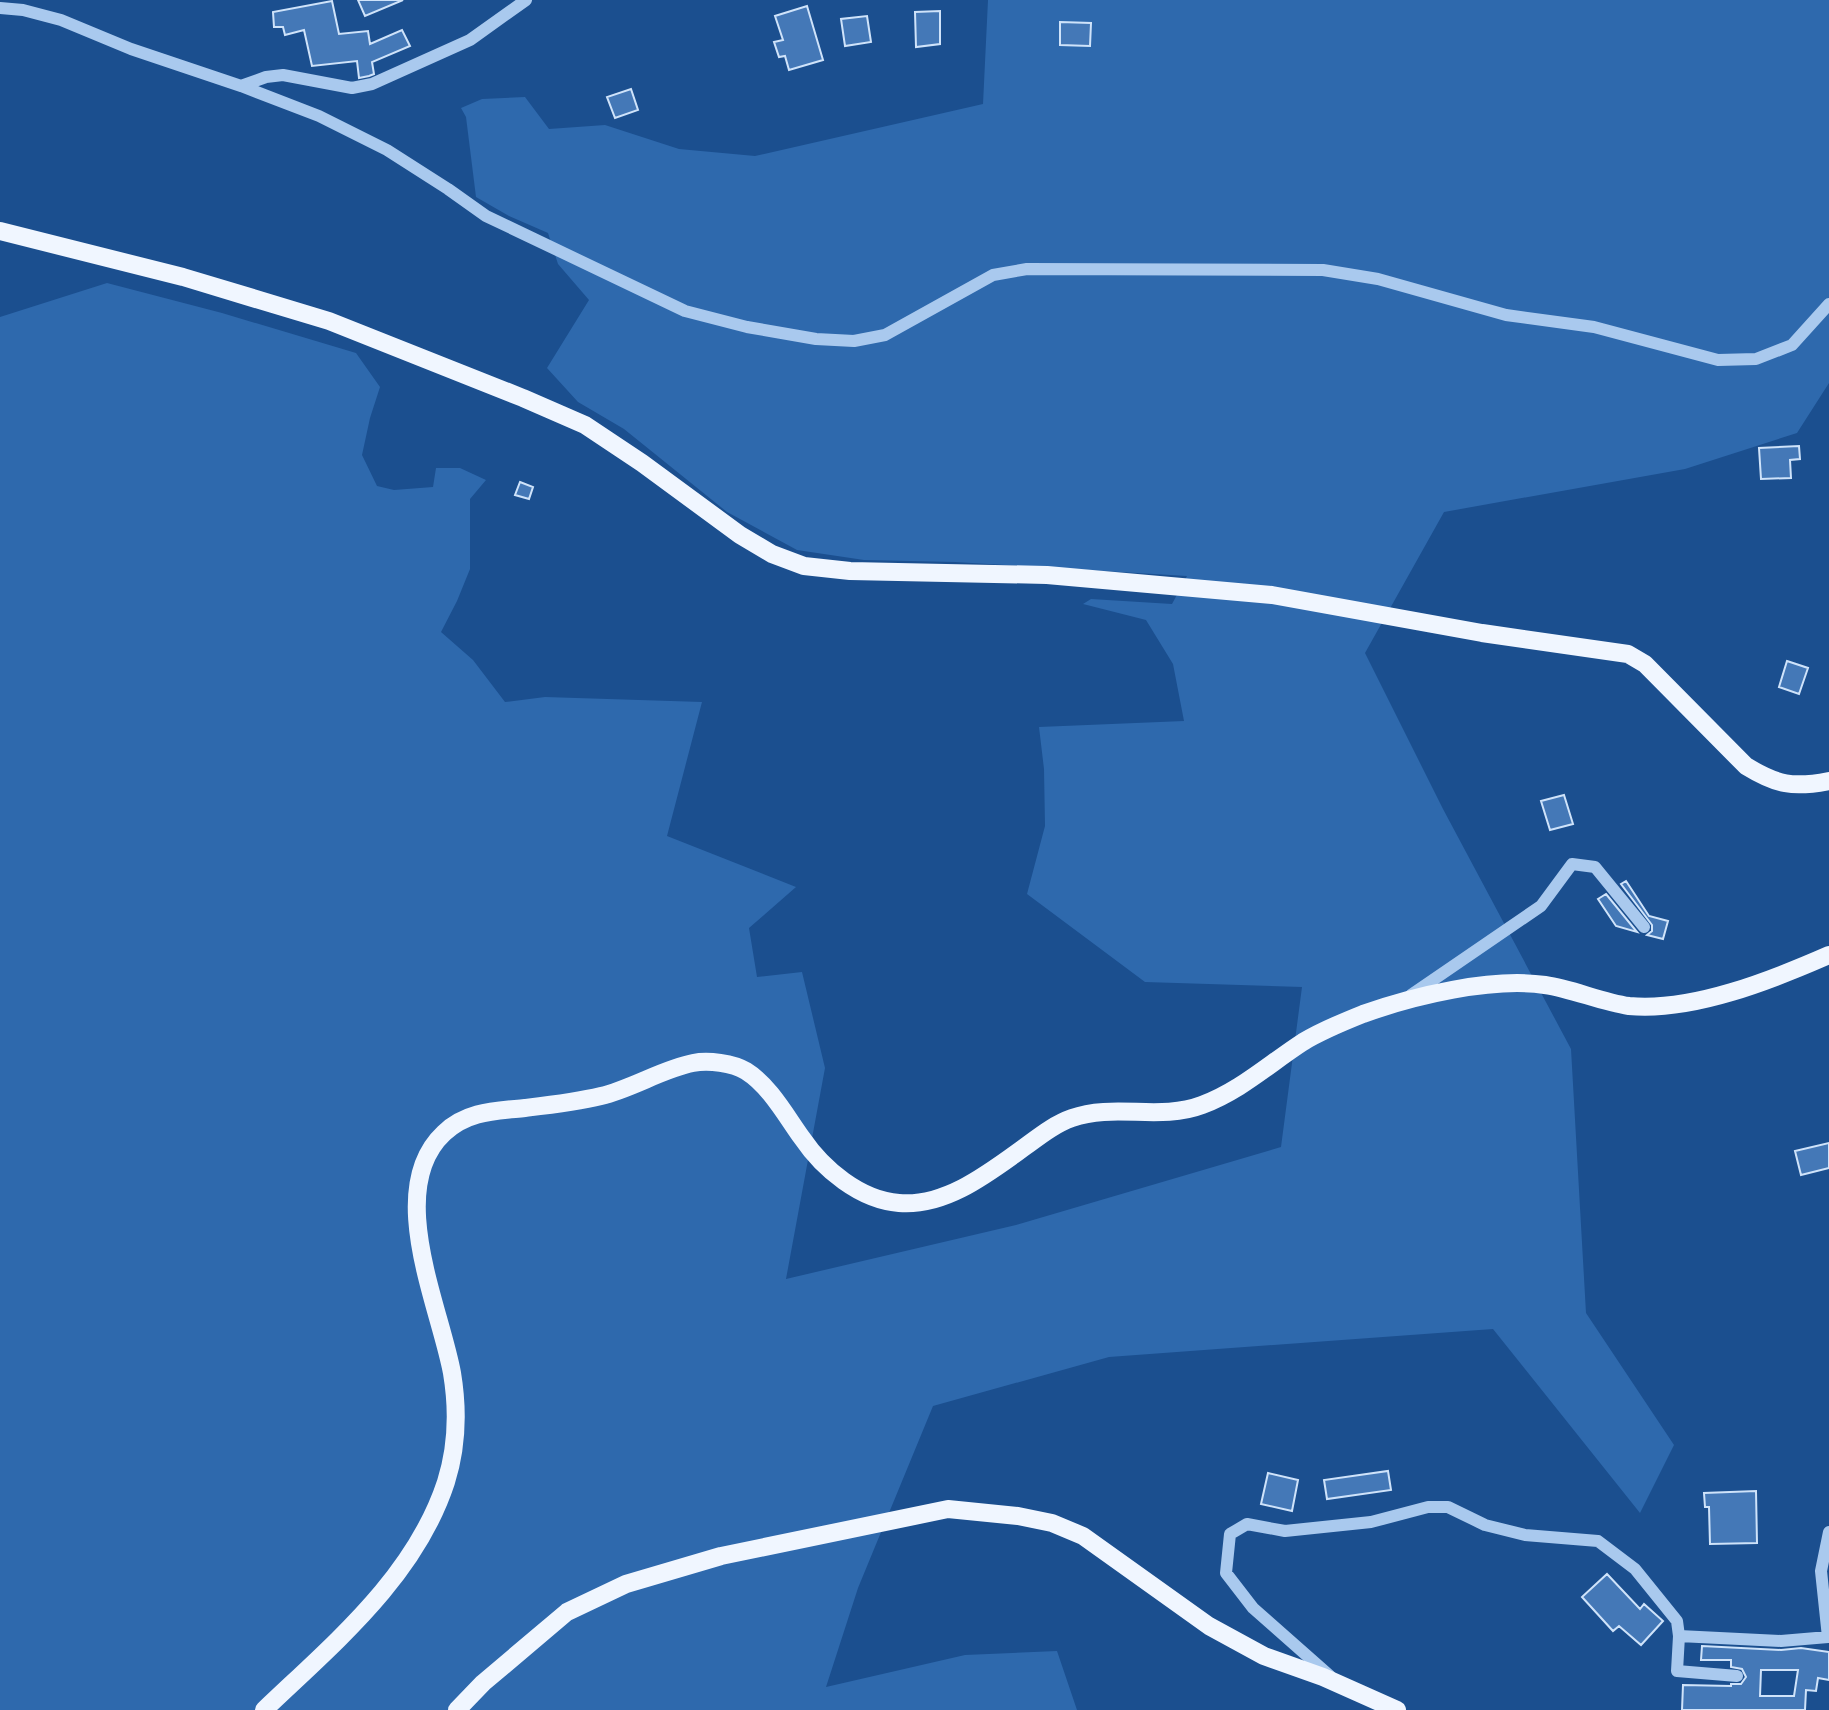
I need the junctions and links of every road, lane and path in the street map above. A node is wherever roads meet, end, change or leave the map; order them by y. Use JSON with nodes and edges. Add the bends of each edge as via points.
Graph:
{"nodes":[{"id":1,"x":526,"y":0,"type":"edge"},
{"id":2,"x":0,"y":8,"type":"edge"},
{"id":3,"x":241,"y":86,"type":"junction"},
{"id":4,"x":0,"y":231,"type":"edge"},
{"id":5,"x":1829,"y":304,"type":"edge"},
{"id":6,"x":1829,"y":781,"type":"edge"},
{"id":7,"x":1644,"y":927,"type":"dead end"},
{"id":8,"x":1829,"y":955,"type":"edge"},
{"id":9,"x":1399,"y":1003,"type":"junction"},
{"id":10,"x":1829,"y":1532,"type":"edge"},
{"id":11,"x":1679,"y":1636,"type":"junction"},
{"id":12,"x":1737,"y":1676,"type":"dead end"},
{"id":13,"x":1339,"y":1684,"type":"junction"},
{"id":14,"x":264,"y":1710,"type":"edge"},
{"id":15,"x":457,"y":1710,"type":"edge"},
{"id":16,"x":1397,"y":1710,"type":"edge"}],
"edges":[{"from":1,"to":3,"type":"street","via":[[470,40],[372,84],[352,88],[283,75]]},
{"from":2,"to":3,"type":"street","via":[[61,20]]},
{"from":3,"to":5,"type":"street","via":[[319,116],[387,150],[486,216],[685,311],[816,339],[854,341],[885,335],[993,275],[1027,269],[1323,270],[1378,279],[1506,316],[1594,327],[1718,360],[1756,359],[1792,345]]},
{"from":4,"to":6,"type":"main road","via":[[183,277],[329,321],[488,383],[584,425],[740,536],[804,565],[850,571],[1046,575],[1272,595],[1628,654],[1645,664],[1746,766],[1789,786]]},
{"from":7,"to":9,"type":"street","via":[[1595,867],[1572,864],[1541,906]]},
{"from":8,"to":9,"type":"main road","via":[[1702,1000],[1662,1005],[1628,1006],[1564,988],[1512,983]]},
{"from":9,"to":14,"type":"main road","via":[[1308,1039],[1238,1088],[1194,1108],[1161,1114],[1099,1112],[1074,1117],[970,1184],[945,1196],[901,1204],[850,1186],[806,1145],[761,1084],[743,1069],[721,1064],[694,1063],[600,1097],[488,1111],[461,1120],[440,1136],[418,1179],[418,1228],[454,1395],[456,1423],[446,1482],[417,1544],[391,1582],[331,1648]]},
{"from":10,"to":11,"type":"street","via":[[1821,1571],[1828,1637],[1781,1641]]},
{"from":11,"to":12,"type":"street","via":[[1677,1671]]},
{"from":11,"to":13,"type":"street","via":[[1677,1621],[1635,1569],[1598,1541],[1525,1535],[1485,1525],[1448,1507],[1428,1507],[1371,1522],[1285,1531],[1247,1524],[1230,1534],[1226,1573],[1253,1608]]},
{"from":13,"to":15,"type":"main road","via":[[1264,1656],[1209,1626],[1083,1536],[1018,1516],[948,1509],[721,1556],[626,1584],[567,1612]]},
{"from":13,"to":16,"type":"main road"}]}
